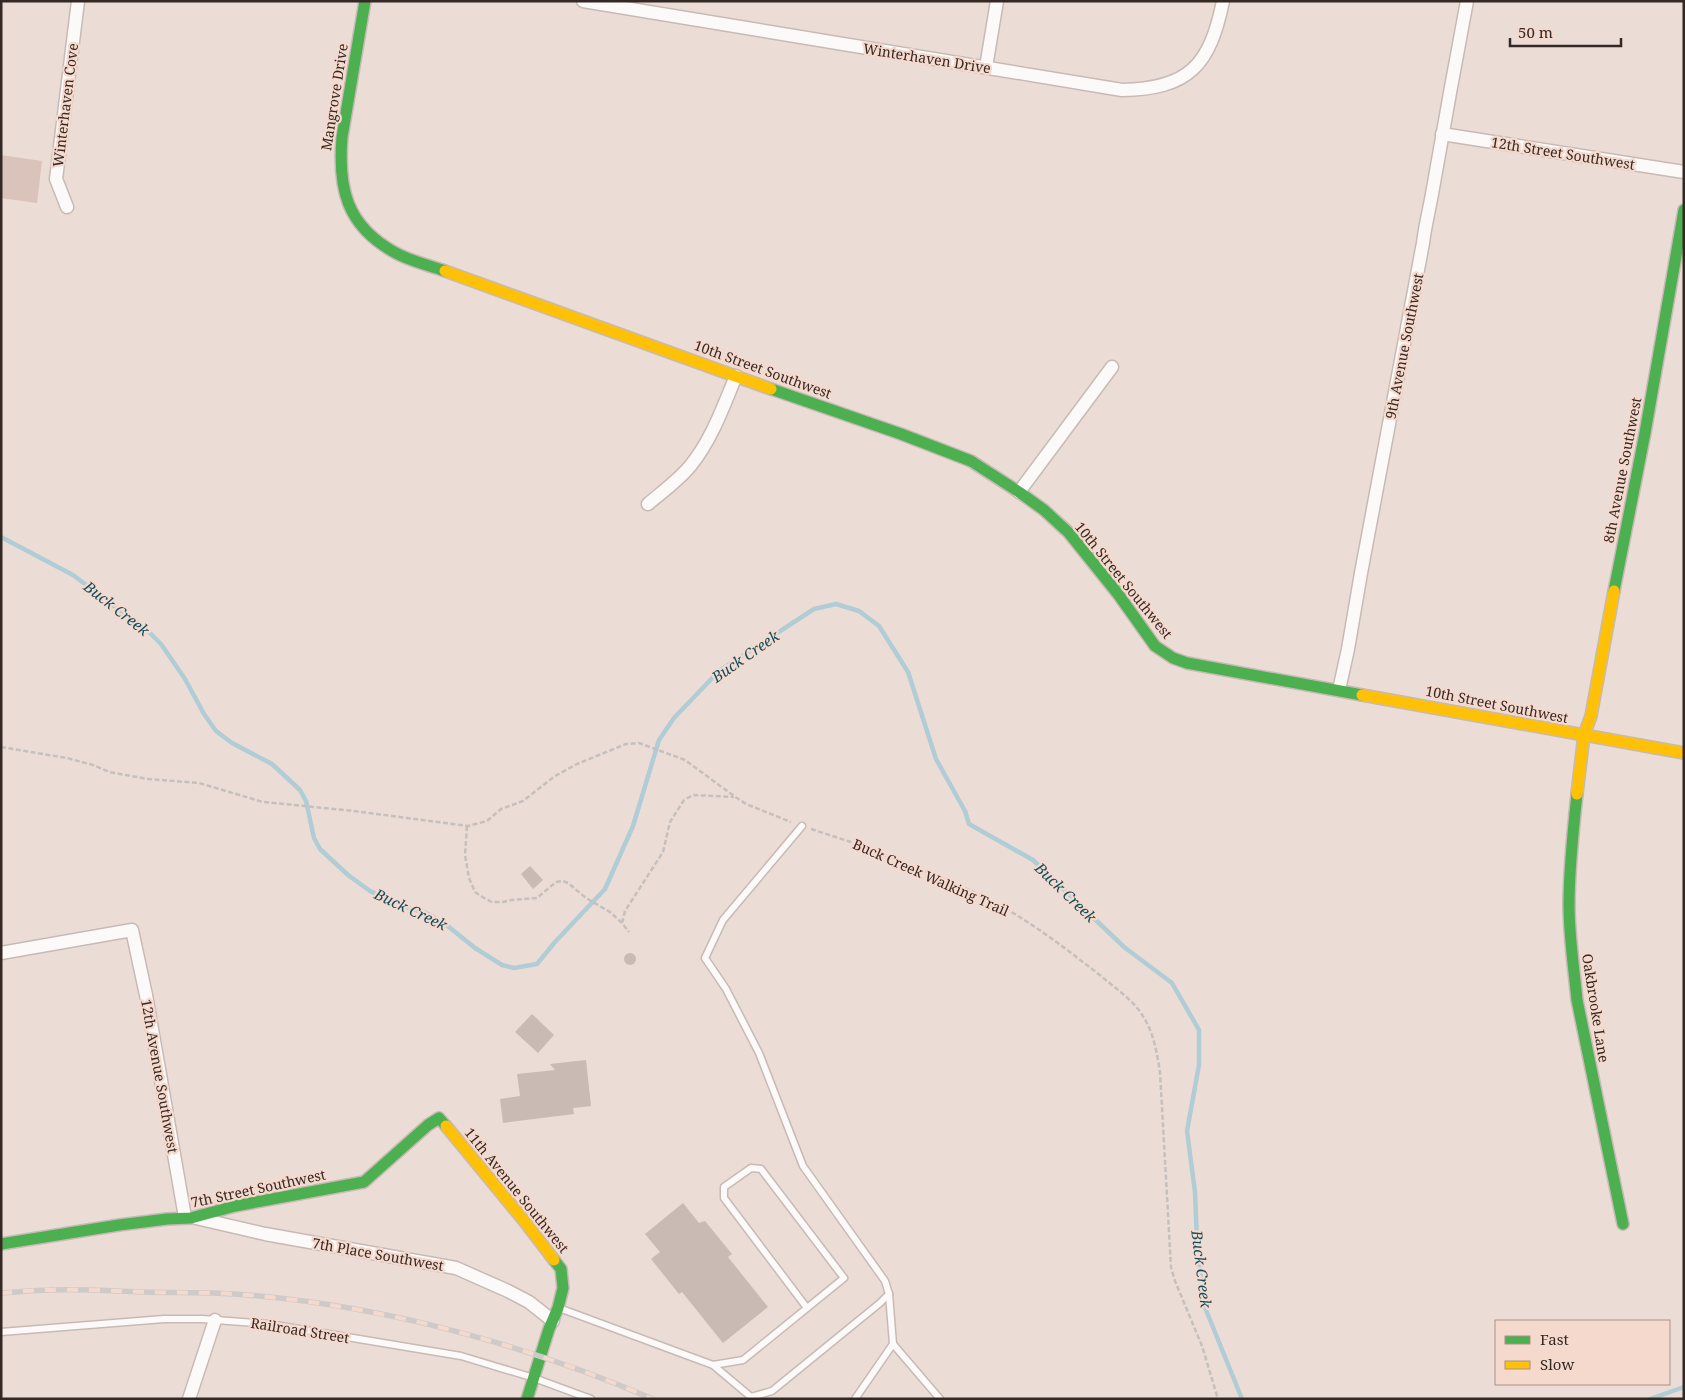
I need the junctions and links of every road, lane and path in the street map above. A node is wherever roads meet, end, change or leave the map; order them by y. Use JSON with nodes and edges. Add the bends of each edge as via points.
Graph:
{"nodes":[{"id":1,"x":78,"y":1,"type":"edge"},
{"id":2,"x":364,"y":1,"type":"edge"},
{"id":3,"x":583,"y":1,"type":"edge"},
{"id":4,"x":996,"y":1,"type":"edge"},
{"id":5,"x":1223,"y":1,"type":"edge"},
{"id":6,"x":1467,"y":1,"type":"edge"},
{"id":7,"x":986,"y":67,"type":"junction"},
{"id":8,"x":1442,"y":134,"type":"junction"},
{"id":9,"x":1684,"y":172,"type":"edge"},
{"id":10,"x":67,"y":207,"type":"dead end"},
{"id":11,"x":1684,"y":210,"type":"edge"},
{"id":12,"x":407,"y":258,"type":"joint"},
{"id":13,"x":1112,"y":367,"type":"dead end"},
{"id":14,"x":736,"y":376,"type":"junction"},
{"id":15,"x":1019,"y":492,"type":"junction"},
{"id":16,"x":648,"y":504,"type":"dead end"},
{"id":17,"x":1339,"y":690,"type":"junction"},
{"id":18,"x":1584,"y":735,"type":"junction"},
{"id":19,"x":1,"y":747,"type":"edge"},
{"id":20,"x":1684,"y":753,"type":"edge"},
{"id":21,"x":735,"y":797,"type":"junction"},
{"id":22,"x":467,"y":826,"type":"junction"},
{"id":23,"x":802,"y":826,"type":"junction"},
{"id":24,"x":622,"y":923,"type":"junction"},
{"id":25,"x":629,"y":932,"type":"dead end"},
{"id":26,"x":1,"y":953,"type":"edge"},
{"id":27,"x":439,"y":1118,"type":"joint"},
{"id":28,"x":188,"y":1218,"type":"junction"},
{"id":29,"x":1623,"y":1224,"type":"dead end"},
{"id":30,"x":1,"y":1244,"type":"edge"},
{"id":31,"x":888,"y":1294,"type":"junction"},
{"id":32,"x":558,"y":1308,"type":"junction"},
{"id":33,"x":807,"y":1308,"type":"junction"},
{"id":34,"x":215,"y":1320,"type":"junction"},
{"id":35,"x":553,"y":1321,"type":"junction"},
{"id":36,"x":1,"y":1332,"type":"edge"},
{"id":37,"x":893,"y":1344,"type":"junction"},
{"id":38,"x":713,"y":1364,"type":"junction"},
{"id":39,"x":534,"y":1378,"type":"junction"},
{"id":40,"x":753,"y":1398,"type":"edge"},
{"id":41,"x":189,"y":1399,"type":"edge"},
{"id":42,"x":527,"y":1399,"type":"edge"},
{"id":43,"x":591,"y":1399,"type":"edge"},
{"id":44,"x":855,"y":1399,"type":"edge"},
{"id":45,"x":940,"y":1399,"type":"edge"},
{"id":46,"x":1218,"y":1399,"type":"edge"}],
"edges":[{"from":1,"to":10,"type":"street","name":"Winterhaven Cove","via":[[56,179]]},
{"from":2,"to":12,"type":"street","name":"Mangrove Drive","via":[[343,129],[341,184],[356,219],[372,237]]},
{"from":3,"to":7,"type":"street","name":"Winterhaven Drive"},
{"from":4,"to":7,"type":"street"},
{"from":5,"to":7,"type":"street","name":"Winterhaven Drive","via":[[1214,37],[1202,60],[1174,82],[1163,86],[1122,90]]},
{"from":6,"to":8,"type":"street","name":"9th Avenue Southwest"},
{"from":8,"to":9,"type":"street","name":"12th Street Southwest"},
{"from":8,"to":17,"type":"street","name":"9th Avenue Southwest"},
{"from":11,"to":18,"type":"street","name":"8th Avenue Southwest","via":[[1599,675]]},
{"from":12,"to":14,"type":"street","name":"10th Street Southwest"},
{"from":13,"to":15,"type":"street"},
{"from":14,"to":15,"type":"street","name":"10th Street Southwest","via":[[946,450],[971,461]]},
{"from":14,"to":16,"type":"street","via":[[700,453],[690,467]]},
{"from":15,"to":17,"type":"street","name":"10th Street Southwest","via":[[1069,534],[1118,594],[1145,634],[1164,653],[1187,663]]},
{"from":17,"to":18,"type":"street","name":"10th Street Southwest"},
{"from":18,"to":20,"type":"street","name":"10th Street Southwest"},
{"from":18,"to":29,"type":"street","name":"Oakbrooke Lane","via":[[1573,830],[1569,906],[1572,964]]},
{"from":19,"to":22,"type":"path","via":[[67,758],[109,772],[199,783],[255,801]]},
{"from":21,"to":22,"type":"path","name":"Buck Creek Walking Trail","via":[[685,760],[639,743],[626,744],[555,776],[523,801],[501,809],[487,821]]},
{"from":21,"to":23,"type":"path","name":"Buck Creek Walking Trail"},
{"from":21,"to":24,"type":"path","via":[[693,795],[684,800],[670,822],[663,852],[625,911]]},
{"from":22,"to":24,"type":"path","via":[[469,878],[475,892],[484,898],[492,902],[537,898],[556,882],[563,881]]},
{"from":23,"to":31,"type":"lane","via":[[723,920],[705,958],[726,989],[759,1053],[803,1166],[885,1281]]},
{"from":23,"to":46,"type":"path","name":"Buck Creek Walking Trail","via":[[869,848],[988,899],[1082,961],[1135,1005],[1145,1018],[1154,1040],[1160,1072],[1171,1267],[1202,1346]]},
{"from":24,"to":25,"type":"path"},
{"from":26,"to":28,"type":"street","name":"12th Avenue Southwest","via":[[132,930]]},
{"from":27,"to":28,"type":"street","name":"7th Street Southwest","via":[[364,1182]]},
{"from":27,"to":32,"type":"street","name":"11th Avenue Southwest","via":[[561,1270],[563,1288]]},
{"from":28,"to":30,"type":"street","name":"7th Street Southwest","via":[[119,1225]]},
{"from":28,"to":35,"type":"street","name":"7th Place Southwest","via":[[456,1268],[522,1298]]},
{"from":31,"to":37,"type":"lane"},
{"from":31,"to":40,"type":"lane","via":[[772,1392]]},
{"from":32,"to":35,"type":"street","name":"11th Avenue Southwest"},
{"from":32,"to":38,"type":"lane"},
{"from":33,"to":33,"type":"lane","via":[[844,1278],[761,1170],[751,1168],[724,1187],[724,1198]]},
{"from":33,"to":38,"type":"lane","via":[[743,1360]]},
{"from":34,"to":36,"type":"lane","name":"Railroad Street","via":[[164,1319]]},
{"from":34,"to":39,"type":"lane","name":"Railroad Street","via":[[268,1324],[461,1356]]},
{"from":34,"to":41,"type":"street"},
{"from":35,"to":39,"type":"street","name":"11th Avenue Southwest"},
{"from":37,"to":44,"type":"lane"},
{"from":37,"to":45,"type":"lane"},
{"from":38,"to":40,"type":"lane"},
{"from":39,"to":42,"type":"street","name":"11th Avenue Southwest"},
{"from":39,"to":43,"type":"lane","name":"Railroad Street"}]}
